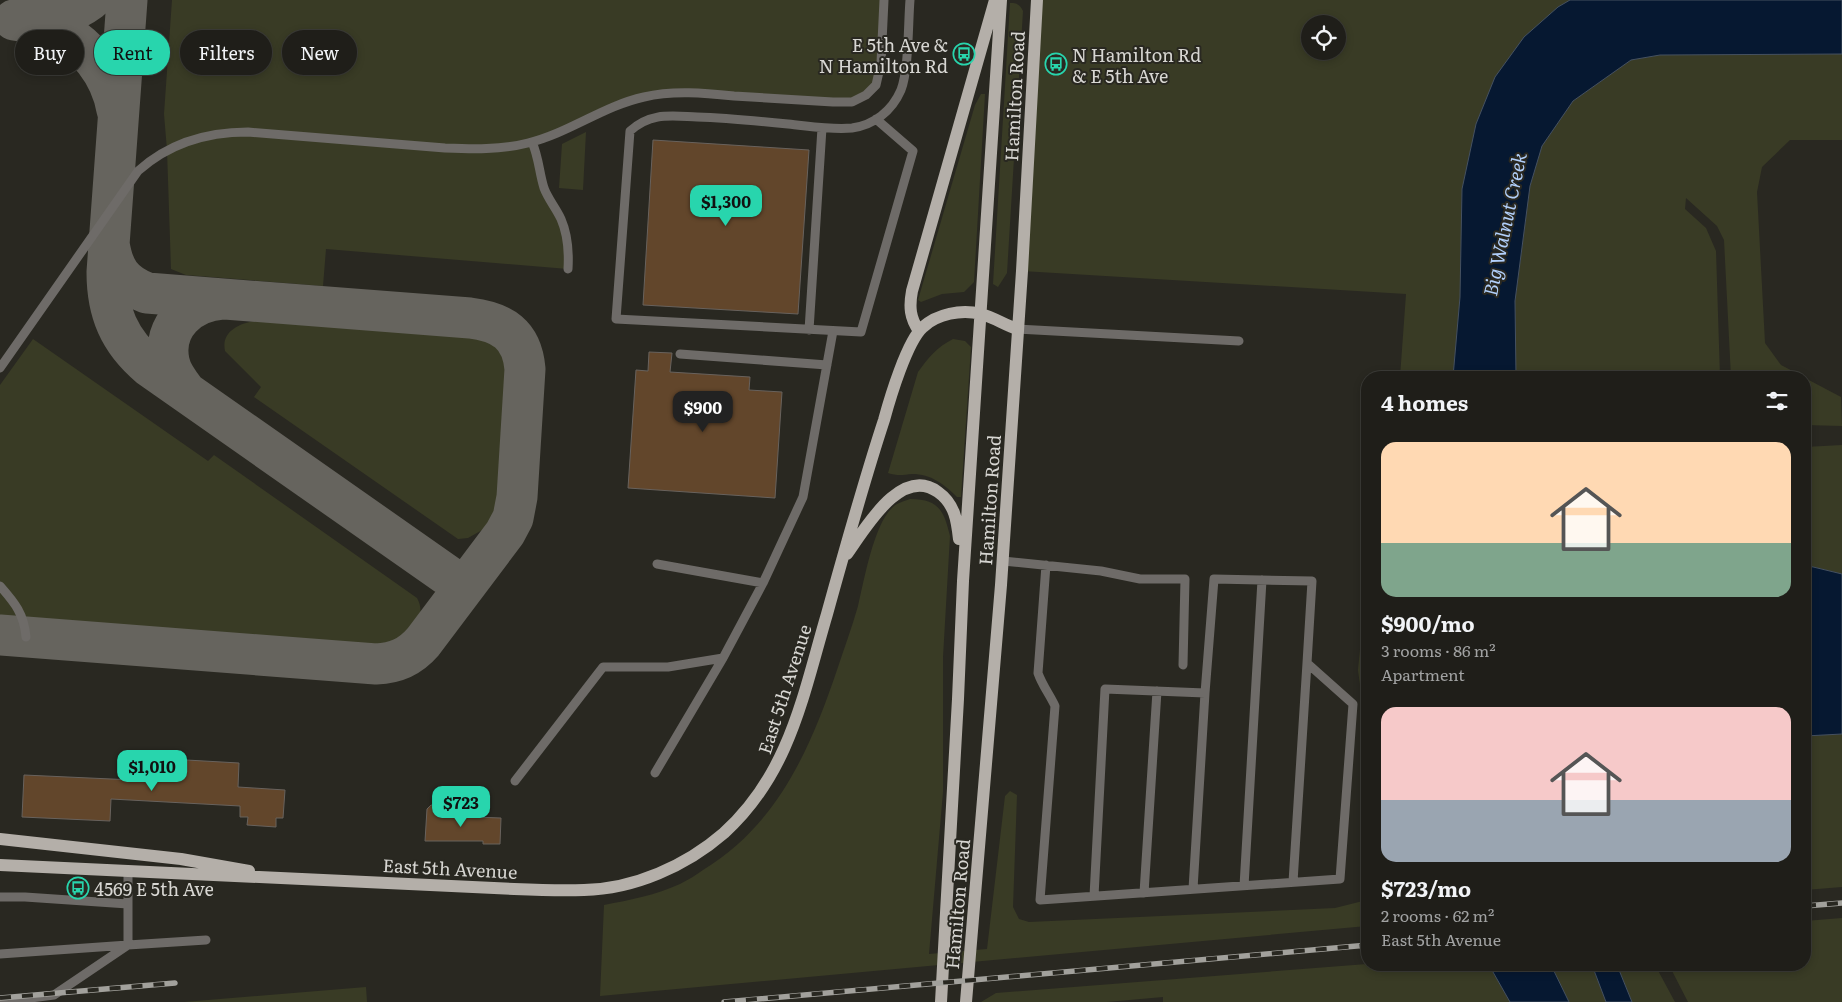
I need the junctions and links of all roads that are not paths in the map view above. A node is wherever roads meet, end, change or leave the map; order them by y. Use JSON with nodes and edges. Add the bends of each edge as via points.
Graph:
{"nodes":[{"id":1,"x":884,"y":0,"type":"edge"},
{"id":2,"x":910,"y":0,"type":"edge"},
{"id":3,"x":995,"y":0,"type":"edge"},
{"id":4,"x":1001,"y":0,"type":"edge"},
{"id":5,"x":1037,"y":0,"type":"edge"},
{"id":6,"x":876,"y":119,"type":"junction"},
{"id":7,"x":822,"y":128,"type":"junction"},
{"id":8,"x":532,"y":142,"type":"junction"},
{"id":9,"x":568,"y":269,"type":"dead end"},
{"id":10,"x":980,"y":314,"type":"junction"},
{"id":11,"x":1017,"y":329,"type":"junction"},
{"id":12,"x":809,"y":330,"type":"junction"},
{"id":13,"x":833,"y":331,"type":"junction"},
{"id":14,"x":919,"y":331,"type":"junction"},
{"id":15,"x":1239,"y":340,"type":"dead end"},
{"id":16,"x":680,"y":354,"type":"dead end"},
{"id":17,"x":827,"y":364,"type":"junction"},
{"id":18,"x":0,"y":368,"type":"edge"},
{"id":19,"x":842,"y":560,"type":"junction"},
{"id":20,"x":1003,"y":561,"type":"junction"},
{"id":21,"x":657,"y":564,"type":"dead end"},
{"id":22,"x":1046,"y":565,"type":"junction"},
{"id":23,"x":1262,"y":580,"type":"junction"},
{"id":24,"x":963,"y":581,"type":"junction"},
{"id":25,"x":763,"y":584,"type":"junction"},
{"id":26,"x":0,"y":586,"type":"edge"},
{"id":27,"x":26,"y":637,"type":"dead end"},
{"id":28,"x":723,"y":658,"type":"junction"},
{"id":29,"x":1307,"y":663,"type":"junction"},
{"id":30,"x":1183,"y":665,"type":"dead end"},
{"id":31,"x":1157,"y":691,"type":"junction"},
{"id":32,"x":1205,"y":694,"type":"junction"},
{"id":33,"x":655,"y":774,"type":"dead end"},
{"id":34,"x":515,"y":781,"type":"dead end"},
{"id":35,"x":0,"y":839,"type":"edge"},
{"id":36,"x":0,"y":866,"type":"edge"},
{"id":37,"x":128,"y":872,"type":"junction"},
{"id":38,"x":290,"y":879,"type":"junction"},
{"id":39,"x":1293,"y":882,"type":"junction"},
{"id":40,"x":1244,"y":886,"type":"junction"},
{"id":41,"x":1193,"y":889,"type":"junction"},
{"id":42,"x":1144,"y":892,"type":"junction"},
{"id":43,"x":1094,"y":896,"type":"junction"},
{"id":44,"x":0,"y":897,"type":"edge"},
{"id":45,"x":128,"y":904,"type":"junction"},
{"id":46,"x":206,"y":940,"type":"dead end"},
{"id":47,"x":128,"y":945,"type":"junction"},
{"id":48,"x":0,"y":954,"type":"edge"},
{"id":49,"x":0,"y":1002,"type":"edge"},
{"id":50,"x":941,"y":1002,"type":"edge"},
{"id":51,"x":966,"y":1002,"type":"edge"}],
"edges":[{"from":1,"to":8,"type":"lane","via":[[881,63],[876,85],[852,102],[698,93],[646,96],[617,104]]},
{"from":2,"to":6,"type":"lane","via":[[902,85],[893,105]]},
{"from":3,"to":14,"type":"main road","via":[[912,292],[911,316]]},
{"from":4,"to":10,"type":"main road","name":"Hamilton Road"},
{"from":5,"to":11,"type":"main road","name":"Hamilton Road"},
{"from":6,"to":7,"type":"lane","via":[[853,128]]},
{"from":6,"to":13,"type":"lane","via":[[913,151],[861,332]]},
{"from":7,"to":12,"type":"lane"},
{"from":7,"to":12,"type":"lane","via":[[657,116],[640,122],[630,131],[616,319]]},
{"from":8,"to":9,"type":"lane","via":[[544,187],[566,233]]},
{"from":8,"to":18,"type":"lane","via":[[473,149],[226,132],[170,148],[138,171]]},
{"from":10,"to":11,"type":"main road"},
{"from":10,"to":14,"type":"main road","via":[[944,316]]},
{"from":10,"to":24,"type":"main road","name":"Hamilton Road"},
{"from":11,"to":15,"type":"lane"},
{"from":11,"to":20,"type":"main road","name":"Hamilton Road"},
{"from":12,"to":13,"type":"lane"},
{"from":13,"to":17,"type":"lane"},
{"from":14,"to":19,"type":"main road","name":"East 5th Avenue","via":[[899,374]]},
{"from":16,"to":17,"type":"lane"},
{"from":17,"to":25,"type":"lane","via":[[803,497]]},
{"from":19,"to":24,"type":"main road","via":[[890,498],[905,488],[925,486],[945,497],[956,516]]},
{"from":19,"to":38,"type":"main road","name":"East 5th Avenue","via":[[803,697],[773,774],[734,822],[710,844],[682,862],[635,881],[585,890]]},
{"from":20,"to":22,"type":"lane"},
{"from":20,"to":51,"type":"main road","name":"Hamilton Road"},
{"from":21,"to":25,"type":"lane"},
{"from":22,"to":30,"type":"lane","via":[[1140,579],[1186,579]]},
{"from":22,"to":43,"type":"lane","via":[[1038,673],[1055,706],[1040,900]]},
{"from":23,"to":29,"type":"lane","via":[[1312,581]]},
{"from":23,"to":32,"type":"lane","via":[[1214,579]]},
{"from":23,"to":40,"type":"lane"},
{"from":24,"to":50,"type":"main road","name":"Hamilton Road"},
{"from":25,"to":28,"type":"lane"},
{"from":26,"to":27,"type":"lane","via":[[24,620]]},
{"from":28,"to":33,"type":"lane"},
{"from":28,"to":34,"type":"lane","via":[[668,667],[603,667]]},
{"from":29,"to":39,"type":"lane"},
{"from":29,"to":39,"type":"lane","via":[[1353,704],[1340,879]]},
{"from":31,"to":32,"type":"lane"},
{"from":31,"to":42,"type":"lane"},
{"from":31,"to":43,"type":"lane","via":[[1105,689]]},
{"from":32,"to":41,"type":"lane"},
{"from":35,"to":38,"type":"main road","name":"East 5th Avenue","via":[[181,859]]},
{"from":36,"to":37,"type":"main road","name":"East 5th Avenue"},
{"from":37,"to":38,"type":"main road","name":"East 5th Avenue"},
{"from":37,"to":45,"type":"lane"},
{"from":39,"to":40,"type":"lane"},
{"from":40,"to":41,"type":"lane"},
{"from":41,"to":42,"type":"lane"},
{"from":42,"to":43,"type":"lane"},
{"from":44,"to":45,"type":"lane"},
{"from":45,"to":47,"type":"lane"},
{"from":46,"to":47,"type":"lane"},
{"from":47,"to":48,"type":"lane"},
{"from":47,"to":49,"type":"lane","via":[[54,995]]}]}
